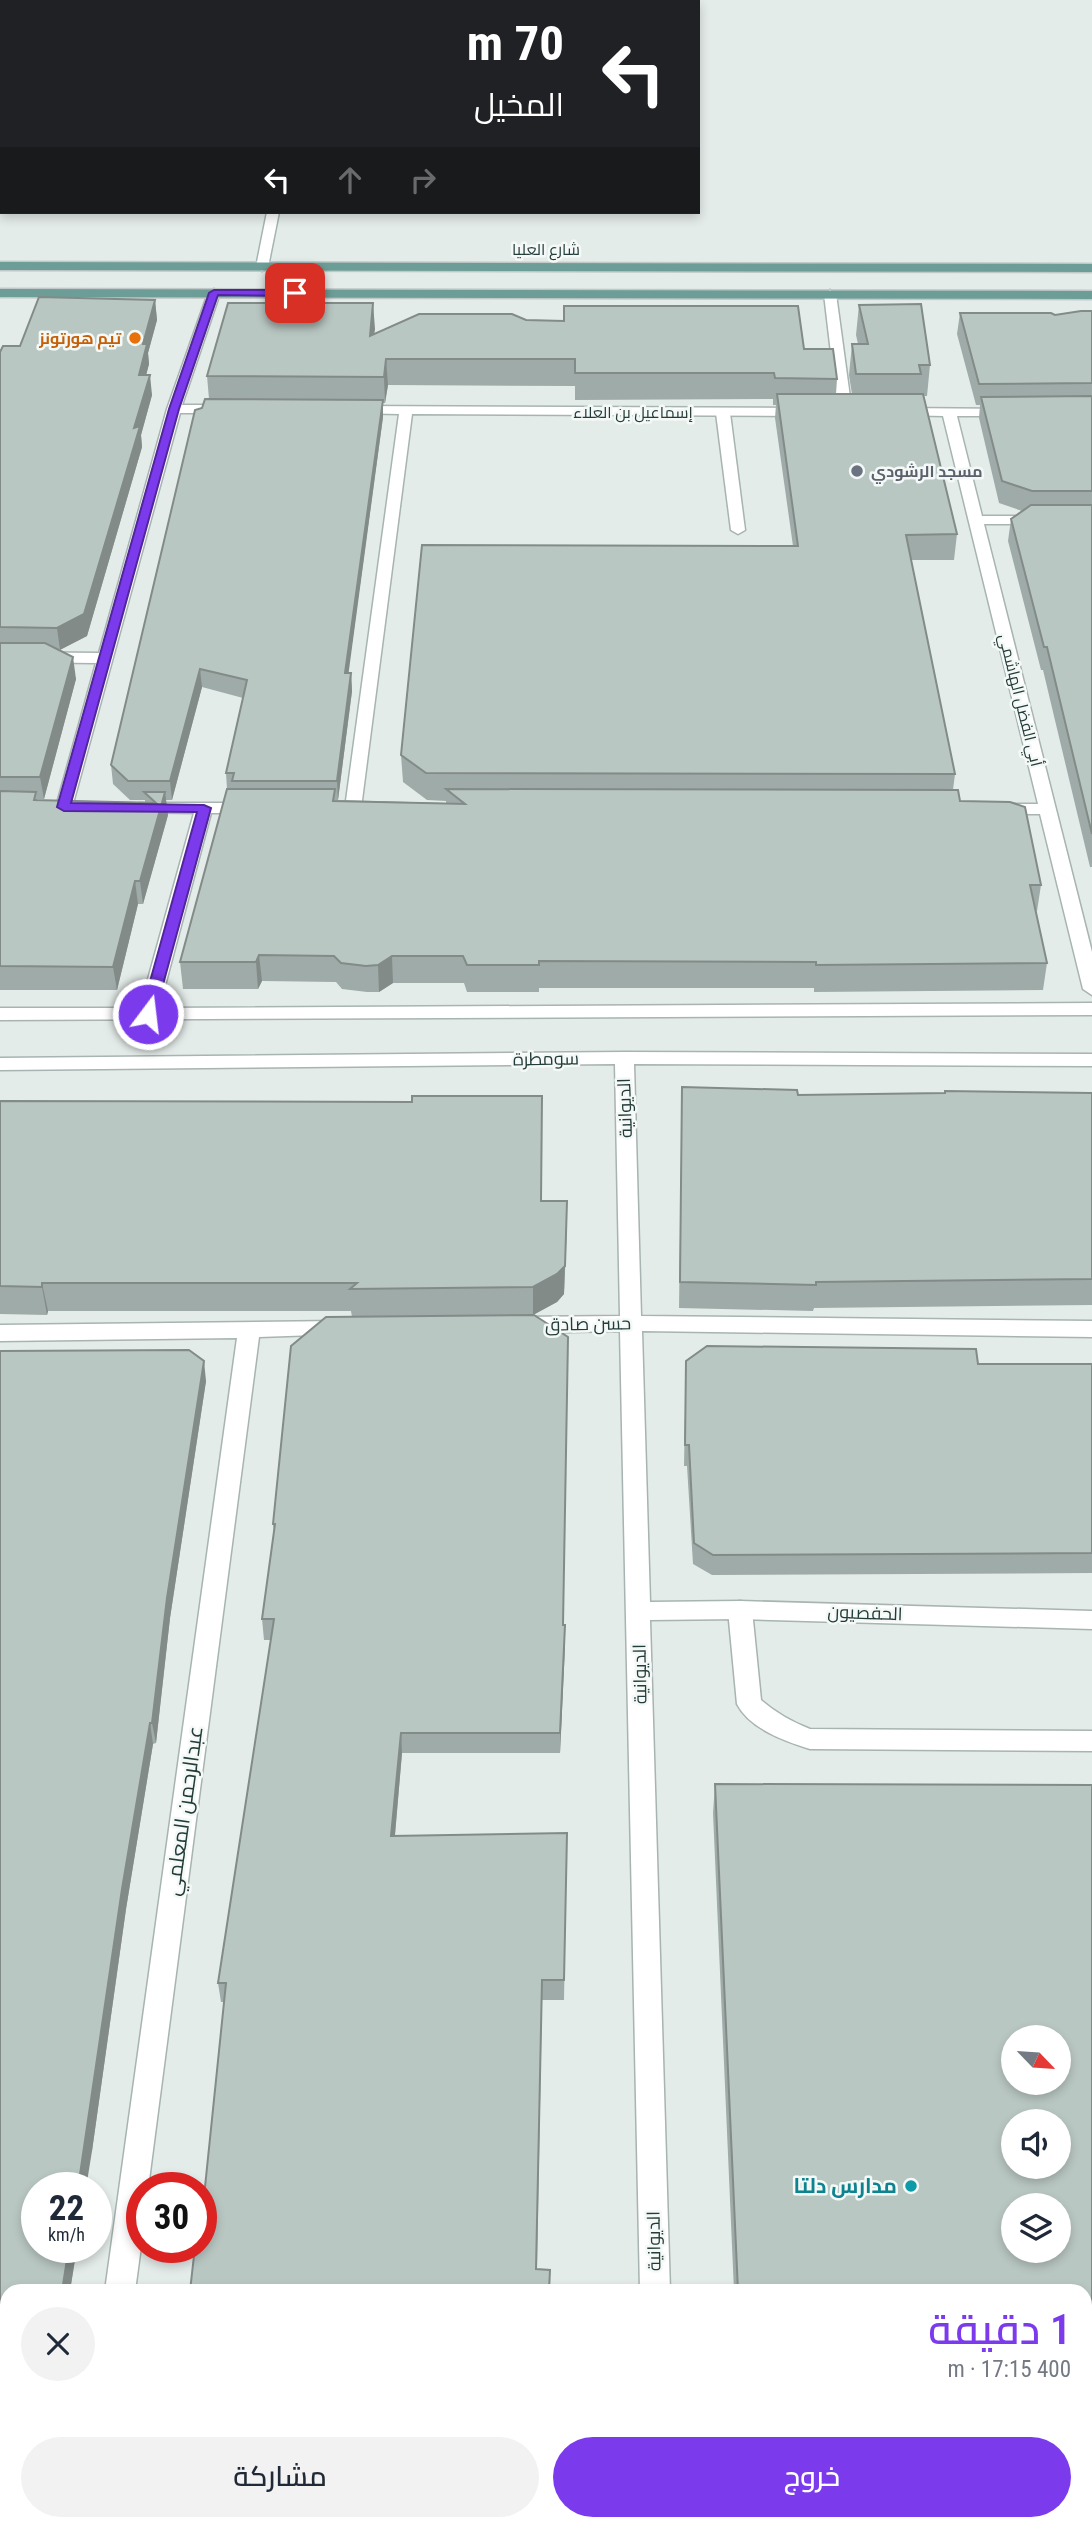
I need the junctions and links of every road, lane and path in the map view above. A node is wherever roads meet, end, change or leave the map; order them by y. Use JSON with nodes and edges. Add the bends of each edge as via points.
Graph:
{"nodes":[{"id":1,"x":272,"y":214,"type":"edge"},
{"id":2,"x":0,"y":266,"type":"edge"},
{"id":3,"x":262,"y":267,"type":"junction"},
{"id":4,"x":1092,"y":268,"type":"edge"},
{"id":5,"x":0,"y":293,"type":"edge"},
{"id":6,"x":214,"y":293,"type":"junction"},
{"id":7,"x":830,"y":294,"type":"junction"},
{"id":8,"x":1092,"y":295,"type":"edge"},
{"id":9,"x":174,"y":409,"type":"junction"},
{"id":10,"x":243,"y":409,"type":"edge"},
{"id":11,"x":338,"y":410,"type":"edge"},
{"id":12,"x":407,"y":410,"type":"junction"},
{"id":13,"x":884,"y":412,"type":"edge"},
{"id":14,"x":949,"y":412,"type":"junction"},
{"id":15,"x":1027,"y":412,"type":"edge"},
{"id":16,"x":723,"y":413,"type":"junction"},
{"id":17,"x":977,"y":520,"type":"junction"},
{"id":18,"x":1092,"y":520,"type":"edge"},
{"id":19,"x":738,"y":530,"type":"dead end"},
{"id":20,"x":0,"y":657,"type":"edge"},
{"id":21,"x":107,"y":658,"type":"junction"},
{"id":22,"x":64,"y":807,"type":"edge"},
{"id":23,"x":128,"y":808,"type":"edge"},
{"id":24,"x":204,"y":808,"type":"junction"},
{"id":25,"x":272,"y":808,"type":"edge"},
{"id":26,"x":353,"y":808,"type":"edge"},
{"id":27,"x":978,"y":809,"type":"edge"},
{"id":28,"x":1048,"y":809,"type":"junction"},
{"id":29,"x":1092,"y":989,"type":"edge"},
{"id":30,"x":1092,"y":1009,"type":"edge"},
{"id":31,"x":0,"y":1014,"type":"edge"},
{"id":32,"x":148,"y":1014,"type":"junction"},
{"id":33,"x":624,"y":1058,"type":"junction"},
{"id":34,"x":1092,"y":1060,"type":"edge"},
{"id":35,"x":0,"y":1064,"type":"edge"},
{"id":36,"x":631,"y":1323,"type":"junction"},
{"id":37,"x":495,"y":1326,"type":"edge"},
{"id":38,"x":358,"y":1328,"type":"edge"},
{"id":39,"x":1092,"y":1329,"type":"edge"},
{"id":40,"x":249,"y":1331,"type":"junction"},
{"id":41,"x":0,"y":1333,"type":"edge"},
{"id":42,"x":740,"y":1610,"type":"junction"},
{"id":43,"x":639,"y":1611,"type":"junction"},
{"id":44,"x":1092,"y":1620,"type":"edge"},
{"id":45,"x":1092,"y":1741,"type":"edge"},
{"id":46,"x":121,"y":2284,"type":"edge"},
{"id":47,"x":655,"y":2284,"type":"edge"}],
"edges":[{"from":1,"to":3,"type":"street"},
{"from":2,"to":3,"type":"main road","name":"شارع العليا"},
{"from":3,"to":4,"type":"main road","name":"شارع العليا"},
{"from":5,"to":6,"type":"main road"},
{"from":6,"to":7,"type":"main road"},
{"from":6,"to":9,"type":"street"},
{"from":7,"to":8,"type":"main road"},
{"from":7,"to":16,"type":"street","name":"إسماعيل بن العلاء","via":[[838,412]]},
{"from":9,"to":10,"type":"street"},
{"from":9,"to":21,"type":"street"},
{"from":11,"to":12,"type":"street","name":"إسماعيل بن العلاء"},
{"from":12,"to":16,"type":"street","name":"إسماعيل بن العلاء"},
{"from":12,"to":26,"type":"street"},
{"from":13,"to":14,"type":"street"},
{"from":14,"to":15,"type":"street"},
{"from":14,"to":17,"type":"street","name":"أبي الفضل الهاشمي"},
{"from":16,"to":19,"type":"street"},
{"from":17,"to":18,"type":"street"},
{"from":17,"to":28,"type":"street","name":"أبي الفضل الهاشمي"},
{"from":20,"to":21,"type":"street"},
{"from":21,"to":22,"type":"street"},
{"from":23,"to":24,"type":"street"},
{"from":24,"to":25,"type":"street"},
{"from":24,"to":32,"type":"street"},
{"from":27,"to":28,"type":"street"},
{"from":28,"to":29,"type":"street","name":"أبي الفضل الهاشمي"},
{"from":30,"to":32,"type":"street"},
{"from":31,"to":32,"type":"street"},
{"from":33,"to":34,"type":"street","name":"سومطرة"},
{"from":33,"to":35,"type":"street","name":"سومطرة"},
{"from":33,"to":36,"type":"street","name":"الديوانية"},
{"from":36,"to":37,"type":"street","name":"حسن صادق"},
{"from":36,"to":39,"type":"street","name":"حسن صادق"},
{"from":36,"to":43,"type":"street","name":"الديوانية"},
{"from":38,"to":40,"type":"street"},
{"from":40,"to":41,"type":"street"},
{"from":40,"to":46,"type":"street","name":"عبدالرحمن المعلمي"},
{"from":42,"to":43,"type":"street","name":"الحفصيون"},
{"from":42,"to":44,"type":"street","name":"الحفصيون"},
{"from":42,"to":45,"type":"street","via":[[749,1704],[787,1732],[810,1739]]},
{"from":43,"to":47,"type":"street","name":"الديوانية"}]}
